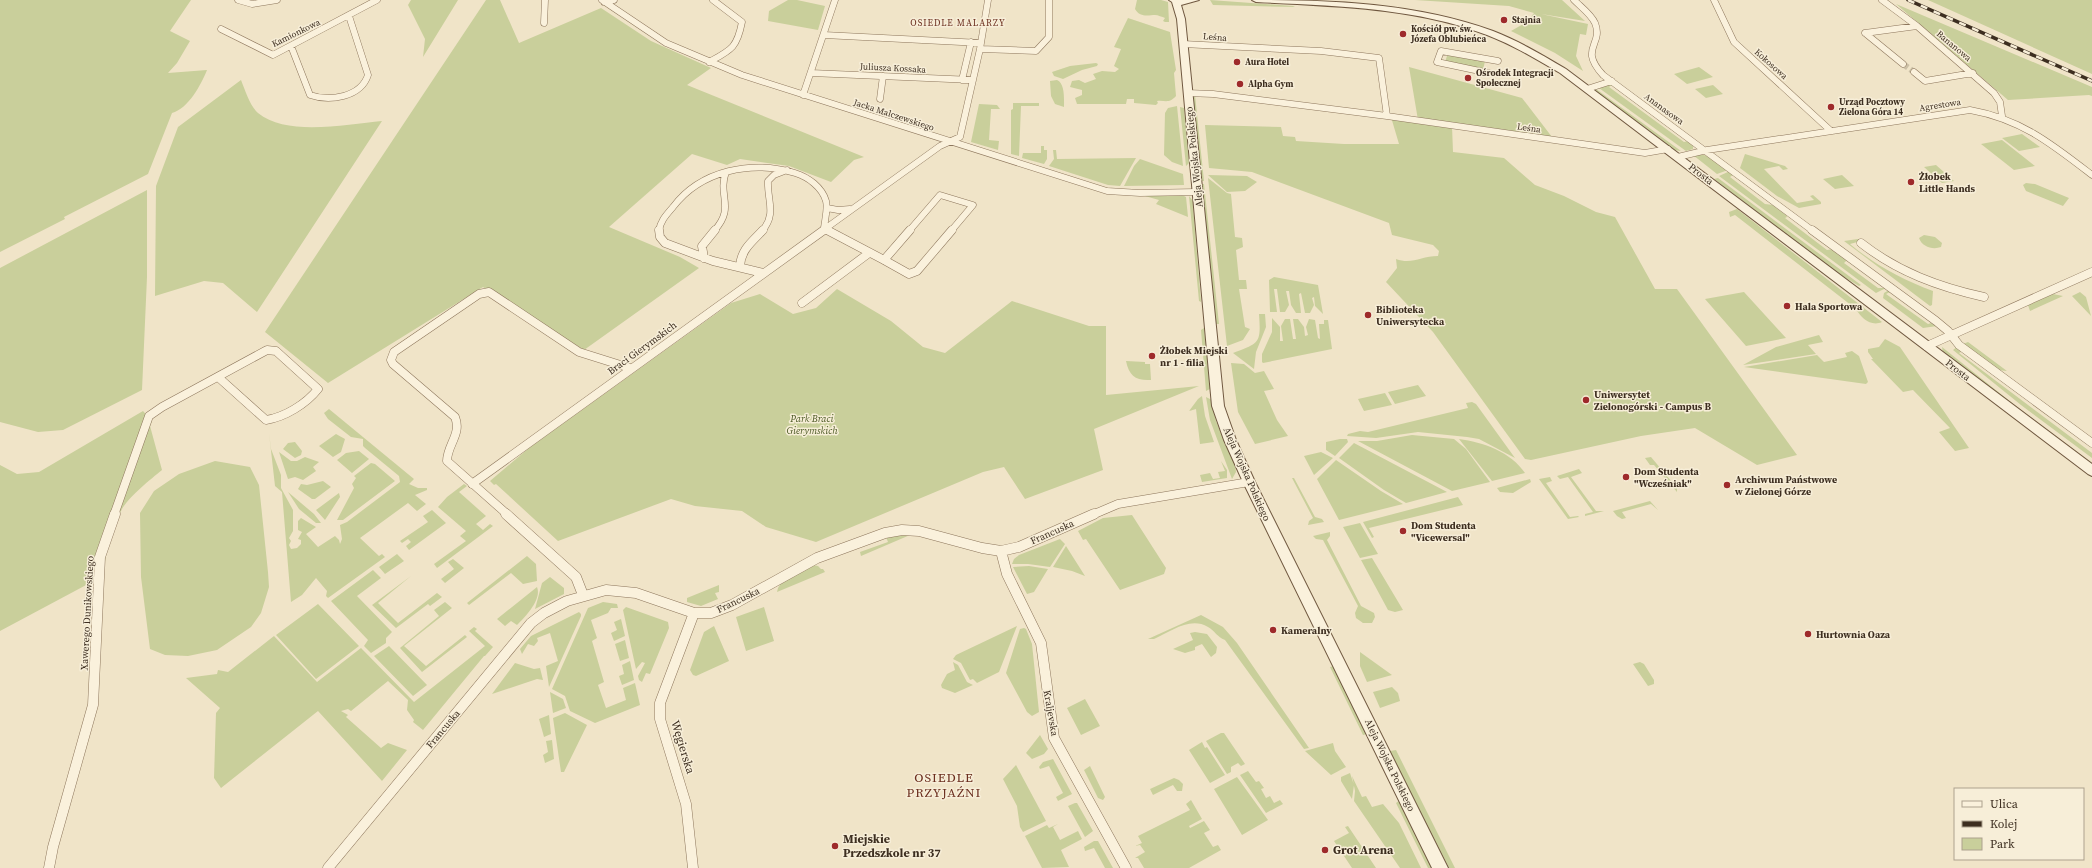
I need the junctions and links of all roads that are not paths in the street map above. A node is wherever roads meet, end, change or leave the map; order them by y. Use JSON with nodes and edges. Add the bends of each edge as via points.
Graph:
{"nodes":[{"id":1,"x":238,"y":0,"type":"edge"},
{"id":2,"x":277,"y":0,"type":"edge"},
{"id":3,"x":377,"y":0,"type":"edge"},
{"id":4,"x":545,"y":0,"type":"edge"},
{"id":5,"x":614,"y":0,"type":"edge"},
{"id":6,"x":713,"y":0,"type":"edge"},
{"id":7,"x":835,"y":0,"type":"edge"},
{"id":8,"x":988,"y":0,"type":"edge"},
{"id":9,"x":1049,"y":0,"type":"edge"},
{"id":10,"x":1174,"y":0,"type":"edge"},
{"id":11,"x":1256,"y":0,"type":"edge"},
{"id":12,"x":1574,"y":0,"type":"edge"},
{"id":13,"x":1714,"y":0,"type":"edge"},
{"id":14,"x":1882,"y":0,"type":"edge"},
{"id":15,"x":603,"y":1,"type":"edge"},
{"id":16,"x":1195,"y":1,"type":"edge"},
{"id":17,"x":349,"y":16,"type":"junction"},
{"id":18,"x":1181,"y":19,"type":"junction"},
{"id":19,"x":544,"y":23,"type":"dead end"},
{"id":20,"x":1917,"y":26,"type":"junction"},
{"id":21,"x":221,"y":29,"type":"dead end"},
{"id":22,"x":824,"y":35,"type":"junction"},
{"id":23,"x":971,"y":42,"type":"junction"},
{"id":24,"x":1183,"y":44,"type":"junction"},
{"id":25,"x":291,"y":46,"type":"junction"},
{"id":26,"x":981,"y":46,"type":"junction"},
{"id":27,"x":1498,"y":61,"type":"dead end"},
{"id":28,"x":709,"y":62,"type":"junction"},
{"id":29,"x":1903,"y":64,"type":"tunnel mouth"},
{"id":30,"x":1914,"y":72,"type":"tunnel mouth"},
{"id":31,"x":811,"y":73,"type":"junction"},
{"id":32,"x":1490,"y":73,"type":"dead end"},
{"id":33,"x":1973,"y":74,"type":"junction"},
{"id":34,"x":883,"y":76,"type":"junction"},
{"id":35,"x":962,"y":80,"type":"junction"},
{"id":36,"x":974,"y":80,"type":"junction"},
{"id":37,"x":1612,"y":81,"type":"junction"},
{"id":38,"x":1587,"y":89,"type":"junction"},
{"id":39,"x":1187,"y":93,"type":"junction"},
{"id":40,"x":803,"y":95,"type":"junction"},
{"id":41,"x":880,"y":99,"type":"dead end"},
{"id":42,"x":1387,"y":116,"type":"junction"},
{"id":43,"x":2002,"y":116,"type":"junction"},
{"id":44,"x":1831,"y":131,"type":"junction"},
{"id":45,"x":949,"y":142,"type":"junction"},
{"id":46,"x":1668,"y":149,"type":"junction"},
{"id":47,"x":1707,"y":150,"type":"junction"},
{"id":48,"x":1678,"y":157,"type":"junction"},
{"id":49,"x":788,"y":170,"type":"junction"},
{"id":50,"x":726,"y":172,"type":"junction"},
{"id":51,"x":2092,"y":175,"type":"edge"},
{"id":52,"x":1197,"y":192,"type":"junction"},
{"id":53,"x":826,"y":205,"type":"junction"},
{"id":54,"x":851,"y":209,"type":"junction"},
{"id":55,"x":824,"y":228,"type":"junction"},
{"id":56,"x":1861,"y":243,"type":"dead end"},
{"id":57,"x":869,"y":253,"type":"junction"},
{"id":58,"x":704,"y":258,"type":"junction"},
{"id":59,"x":883,"y":261,"type":"junction"},
{"id":60,"x":740,"y":266,"type":"junction"},
{"id":61,"x":2092,"y":272,"type":"edge"},
{"id":62,"x":763,"y":273,"type":"junction"},
{"id":63,"x":1984,"y":297,"type":"dead end"},
{"id":64,"x":802,"y":303,"type":"dead end"},
{"id":65,"x":1950,"y":335,"type":"junction"},
{"id":66,"x":1927,"y":346,"type":"junction"},
{"id":67,"x":630,"y":368,"type":"junction"},
{"id":68,"x":218,"y":377,"type":"junction"},
{"id":69,"x":2092,"y":443,"type":"edge"},
{"id":70,"x":2092,"y":471,"type":"edge"},
{"id":71,"x":1249,"y":482,"type":"junction"},
{"id":72,"x":472,"y":484,"type":"junction"},
{"id":73,"x":1001,"y":551,"type":"junction"},
{"id":74,"x":584,"y":595,"type":"junction"},
{"id":75,"x":694,"y":614,"type":"junction"},
{"id":76,"x":49,"y":868,"type":"edge"},
{"id":77,"x":328,"y":868,"type":"edge"},
{"id":78,"x":693,"y":868,"type":"edge"},
{"id":79,"x":1126,"y":868,"type":"edge"},
{"id":80,"x":1440,"y":868,"type":"edge"}],
"edges":[{"from":1,"to":2,"type":"street","via":[[252,4]]},
{"from":3,"to":17,"type":"street","name":"Kamionkowa"},
{"from":4,"to":19,"type":"street"},
{"from":5,"to":15,"type":"street"},
{"from":6,"to":28,"type":"street","via":[[742,22],[738,44]]},
{"from":7,"to":22,"type":"street"},
{"from":8,"to":26,"type":"street"},
{"from":9,"to":26,"type":"street","via":[[1050,37],[1040,48],[1030,51]]},
{"from":10,"to":16,"type":"main road"},
{"from":10,"to":18,"type":"main road","name":"Aleja Wojska Polskiego"},
{"from":11,"to":38,"type":"main road","name":"Prosta","via":[[1386,8],[1451,20],[1517,44],[1552,64]]},
{"from":12,"to":37,"type":"street","name":"Ananasowa","via":[[1595,25],[1591,59],[1599,71]]},
{"from":13,"to":44,"type":"street","name":"Kokosowa","via":[[1734,42]]},
{"from":14,"to":20,"type":"street","name":"Bananowa"},
{"from":15,"to":28,"type":"street","name":"Jacka Malczewskiego","via":[[666,43]]},
{"from":16,"to":18,"type":"main road"},
{"from":17,"to":25,"type":"street","name":"Kamionkowa"},
{"from":17,"to":25,"type":"street","via":[[368,77],[355,91],[330,99],[310,95]]},
{"from":18,"to":24,"type":"main road","name":"Aleja Wojska Polskiego"},
{"from":20,"to":29,"type":"street","via":[[1865,33]]},
{"from":20,"to":33,"type":"street","name":"Bananowa"},
{"from":21,"to":25,"type":"street","name":"Kamionkowa","via":[[273,55]]},
{"from":22,"to":23,"type":"street"},
{"from":22,"to":31,"type":"street"},
{"from":23,"to":26,"type":"street"},
{"from":23,"to":35,"type":"street"},
{"from":24,"to":39,"type":"main road","name":"Aleja Wojska Polskiego"},
{"from":24,"to":42,"type":"street","name":"Leśna","via":[[1320,51],[1379,58]]},
{"from":26,"to":36,"type":"street"},
{"from":27,"to":32,"type":"street","via":[[1441,51],[1437,62]]},
{"from":28,"to":40,"type":"street","name":"Jacka Malczewskiego","via":[[742,76]]},
{"from":30,"to":33,"type":"street","via":[[1925,81]]},
{"from":31,"to":34,"type":"street","name":"Juliusza Kossaka"},
{"from":31,"to":40,"type":"street"},
{"from":33,"to":43,"type":"street","name":"Bananowa","via":[[1998,98]]},
{"from":34,"to":35,"type":"street","name":"Juliusza Kossaka"},
{"from":34,"to":41,"type":"street"},
{"from":35,"to":36,"type":"street","name":"Juliusza Kossaka"},
{"from":36,"to":45,"type":"street","via":[[960,136]]},
{"from":37,"to":38,"type":"street"},
{"from":37,"to":47,"type":"street","name":"Ananasowa"},
{"from":38,"to":46,"type":"main road","name":"Prosta"},
{"from":39,"to":42,"type":"street","name":"Leśna"},
{"from":39,"to":52,"type":"main road","name":"Aleja Wojska Polskiego"},
{"from":40,"to":45,"type":"street","name":"Jacka Malczewskiego"},
{"from":42,"to":46,"type":"street","name":"Leśna","via":[[1645,153]]},
{"from":43,"to":44,"type":"street","name":"Agrestowa","via":[[1963,110]]},
{"from":43,"to":51,"type":"street","name":"Agrestowa","via":[[2027,127]]},
{"from":44,"to":47,"type":"street","name":"Agrestowa"},
{"from":45,"to":52,"type":"street","name":"Jacka Malczewskiego","via":[[1107,190],[1140,193]]},
{"from":45,"to":54,"type":"street","name":"Braci Gierymskich"},
{"from":46,"to":48,"type":"main road","name":"Prosta"},
{"from":47,"to":48,"type":"street","name":"Agrestowa"},
{"from":47,"to":65,"type":"street","name":"Prosta"},
{"from":48,"to":66,"type":"main road","name":"Prosta"},
{"from":49,"to":50,"type":"street","via":[[760,166]]},
{"from":49,"to":53,"type":"street","via":[[810,180],[818,187]]},
{"from":49,"to":60,"type":"street","via":[[774,175],[768,181],[771,218],[742,252],[739,258]]},
{"from":50,"to":58,"type":"street","via":[[722,179],[727,202],[725,216],[701,246]]},
{"from":50,"to":58,"type":"street","via":[[702,181],[682,195],[666,215],[658,231],[659,238],[665,243]]},
{"from":52,"to":71,"type":"main road","name":"Aleja Wojska Polskiego","via":[[1218,406]]},
{"from":53,"to":54,"type":"street","via":[[838,210]]},
{"from":53,"to":55,"type":"street"},
{"from":54,"to":55,"type":"street","name":"Braci Gierymskich"},
{"from":55,"to":57,"type":"street"},
{"from":55,"to":62,"type":"street","name":"Braci Gierymskich"},
{"from":56,"to":63,"type":"street","via":[[1889,263],[1912,275],[1938,286]]},
{"from":57,"to":59,"type":"street"},
{"from":57,"to":64,"type":"street"},
{"from":58,"to":60,"type":"street"},
{"from":59,"to":59,"type":"street","via":[[909,274],[918,270],[973,205],[940,195]]},
{"from":60,"to":62,"type":"street"},
{"from":61,"to":65,"type":"street"},
{"from":62,"to":67,"type":"street","name":"Braci Gierymskich"},
{"from":65,"to":66,"type":"street"},
{"from":65,"to":69,"type":"street","name":"Prosta","via":[[1959,345]]},
{"from":66,"to":70,"type":"main road","name":"Prosta"},
{"from":67,"to":72,"type":"street","name":"Braci Gierymskich"},
{"from":67,"to":72,"type":"street","via":[[579,352],[489,292],[479,294],[394,352],[391,360],[393,364],[458,422],[457,435],[446,455],[447,462]]},
{"from":68,"to":68,"type":"street","name":"Xawerego Dunikowskiego","via":[[266,420],[277,418],[314,395],[318,389],[276,351],[267,350]]},
{"from":68,"to":76,"type":"street","name":"Xawerego Dunikowskiego","via":[[149,416],[114,516],[100,557],[93,705]]},
{"from":71,"to":73,"type":"street","name":"Francuska","via":[[1118,504],[1019,547]]},
{"from":71,"to":80,"type":"main road","name":"Aleja Wojska Polskiego"},
{"from":72,"to":74,"type":"street","via":[[576,577]]},
{"from":73,"to":75,"type":"street","name":"Francuska","via":[[919,531],[870,536],[817,558],[721,610]]},
{"from":73,"to":79,"type":"street","name":"Kraljevska","via":[[1005,570],[1037,630],[1041,643],[1054,738]]},
{"from":74,"to":75,"type":"street","name":"Francuska","via":[[606,590],[636,593]]},
{"from":74,"to":77,"type":"street","name":"Francuska","via":[[548,611],[531,623]]},
{"from":75,"to":78,"type":"street","name":"Węgierska","via":[[660,703],[660,719],[686,804]]}]}
